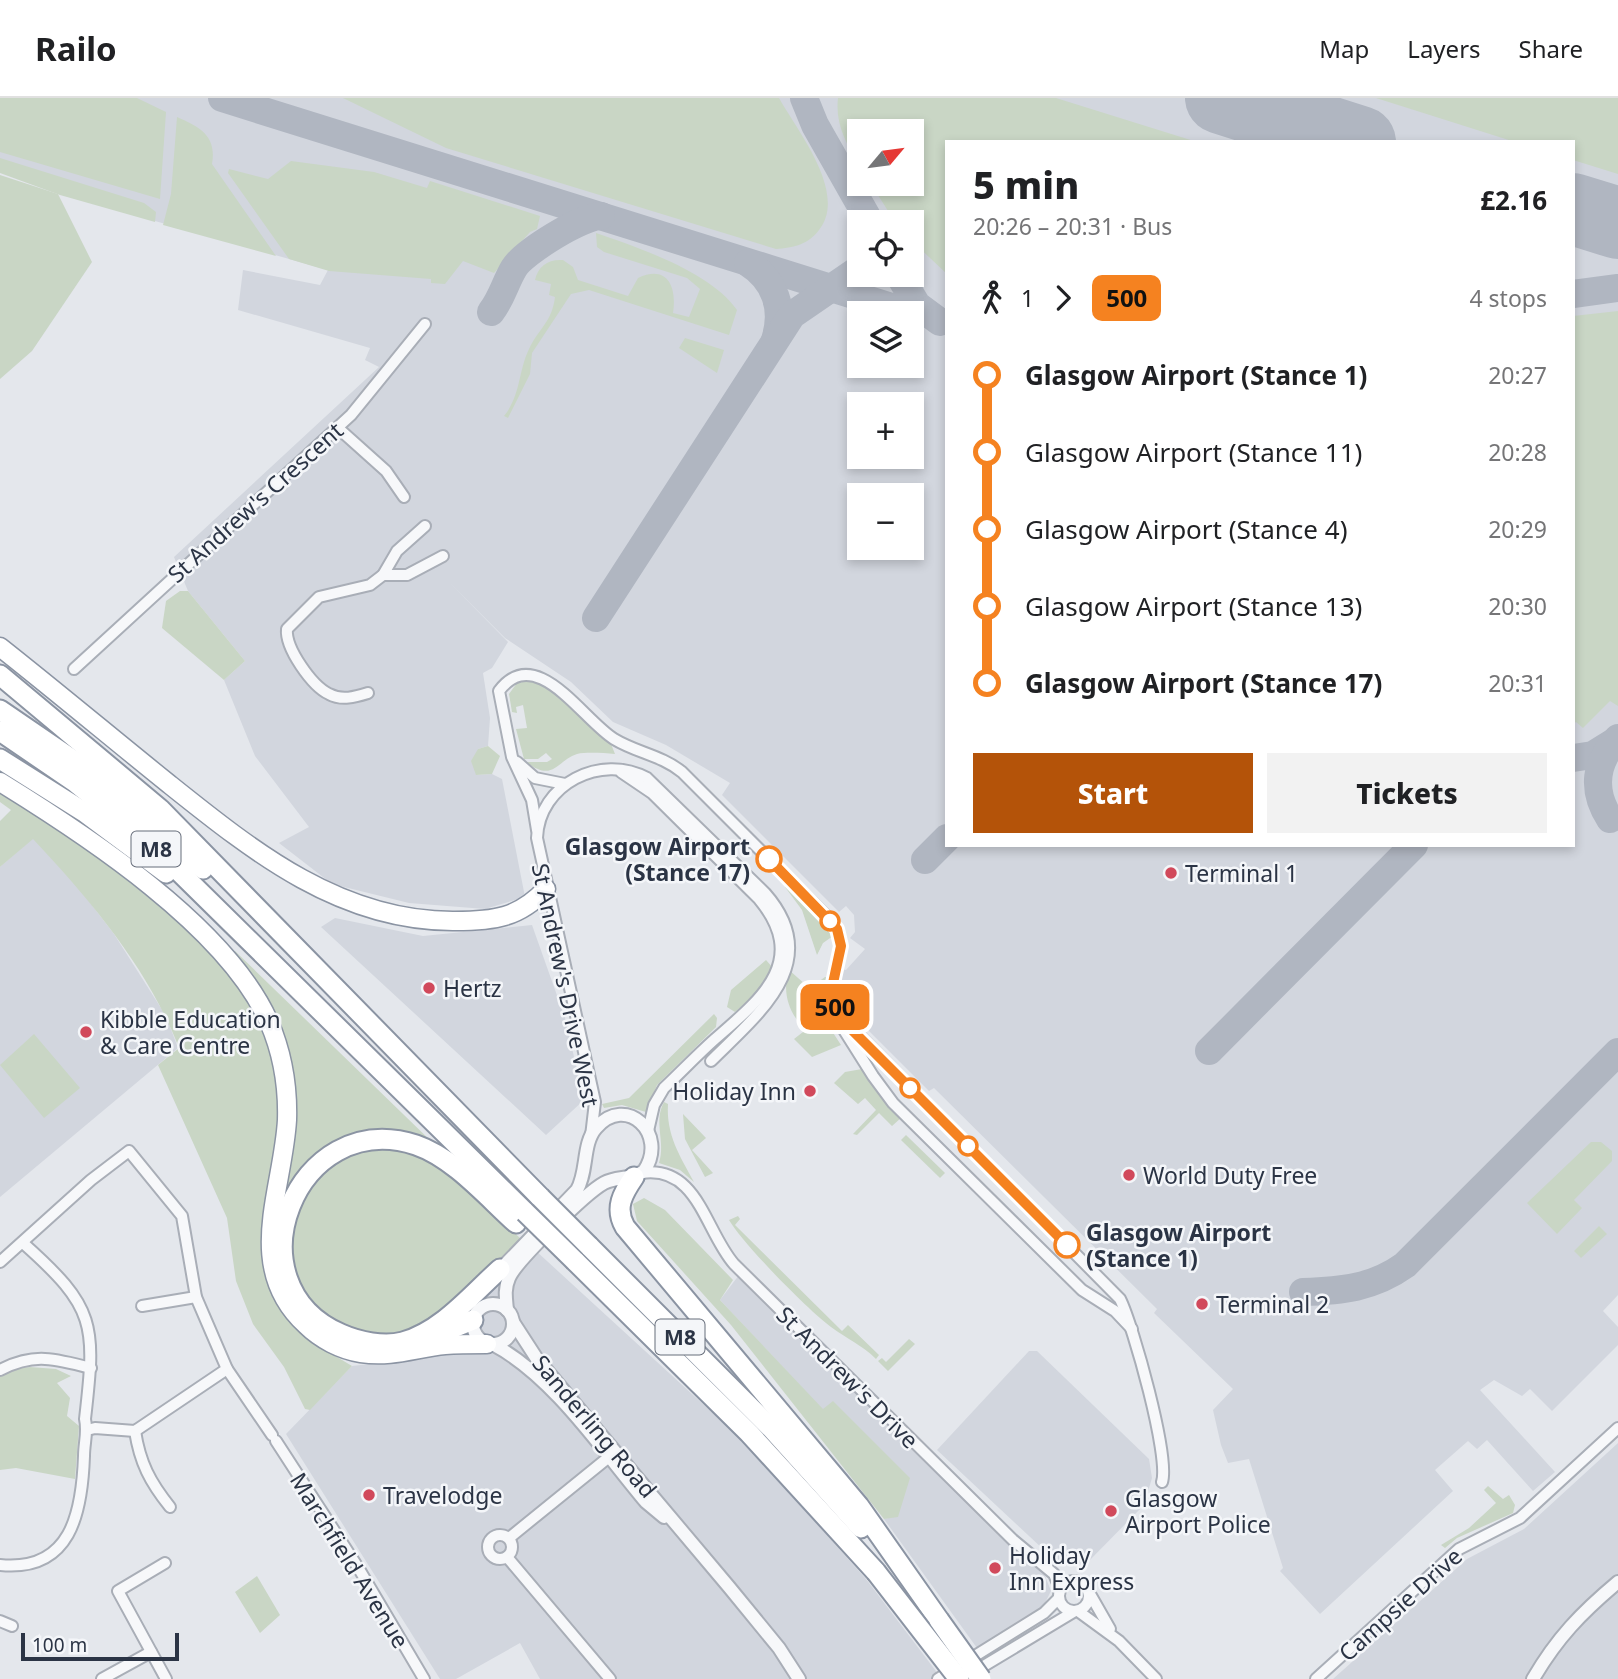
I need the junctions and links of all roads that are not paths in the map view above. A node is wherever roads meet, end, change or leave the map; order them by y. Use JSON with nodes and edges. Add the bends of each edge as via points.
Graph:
{"nodes":[{"id":1,"x":425,"y":324,"type":"dead end"},
{"id":2,"x":338,"y":428,"type":"junction"},
{"id":3,"x":404,"y":497,"type":"dead end"},
{"id":4,"x":425,"y":526,"type":"dead end"},
{"id":5,"x":443,"y":556,"type":"dead end"},
{"id":6,"x":383,"y":575,"type":"junction"},
{"id":7,"x":0,"y":647,"type":"edge"},
{"id":8,"x":74,"y":669,"type":"dead end"},
{"id":9,"x":0,"y":675,"type":"edge"},
{"id":10,"x":368,"y":694,"type":"dead end"},
{"id":11,"x":0,"y":710,"type":"edge"},
{"id":12,"x":0,"y":731,"type":"edge"},
{"id":13,"x":512,"y":757,"type":"junction"},
{"id":14,"x":0,"y":759,"type":"edge"},
{"id":15,"x":0,"y":782,"type":"edge"},
{"id":16,"x":565,"y":785,"type":"junction"},
{"id":17,"x":537,"y":830,"type":"junction"},
{"id":18,"x":546,"y":889,"type":"junction"},
{"id":19,"x":771,"y":907,"type":"junction"},
{"id":20,"x":296,"y":986,"type":"junction"},
{"id":21,"x":834,"y":1006,"type":"junction"},
{"id":22,"x":712,"y":1061,"type":"dead end"},
{"id":23,"x":409,"y":1065,"type":"junction"},
{"id":24,"x":649,"y":1131,"type":"junction"},
{"id":25,"x":590,"y":1139,"type":"junction"},
{"id":26,"x":638,"y":1175,"type":"junction"},
{"id":27,"x":521,"y":1218,"type":"junction"},
{"id":28,"x":23,"y":1243,"type":"junction"},
{"id":29,"x":0,"y":1262,"type":"edge"},
{"id":30,"x":500,"y":1269,"type":"junction"},
{"id":31,"x":196,"y":1297,"type":"junction"},
{"id":32,"x":142,"y":1306,"type":"dead end"},
{"id":33,"x":475,"y":1315,"type":"junction"},
{"id":34,"x":510,"y":1316,"type":"junction"},
{"id":35,"x":1132,"y":1329,"type":"junction"},
{"id":36,"x":402,"y":1342,"type":"junction"},
{"id":37,"x":491,"y":1344,"type":"junction"},
{"id":38,"x":91,"y":1368,"type":"junction"},
{"id":39,"x":227,"y":1369,"type":"junction"},
{"id":40,"x":0,"y":1370,"type":"edge"},
{"id":41,"x":1618,"y":1428,"type":"edge"},
{"id":42,"x":88,"y":1430,"type":"junction"},
{"id":43,"x":135,"y":1431,"type":"junction"},
{"id":44,"x":608,"y":1457,"type":"junction"},
{"id":45,"x":1162,"y":1482,"type":"dead end"},
{"id":46,"x":170,"y":1507,"type":"dead end"},
{"id":47,"x":849,"y":1516,"type":"junction"},
{"id":48,"x":678,"y":1528,"type":"junction"},
{"id":49,"x":509,"y":1538,"type":"junction"},
{"id":50,"x":507,"y":1557,"type":"junction"},
{"id":51,"x":165,"y":1563,"type":"dead end"},
{"id":52,"x":0,"y":1565,"type":"edge"},
{"id":53,"x":1618,"y":1582,"type":"edge"},
{"id":54,"x":1089,"y":1592,"type":"junction"},
{"id":55,"x":1060,"y":1593,"type":"junction"},
{"id":56,"x":1076,"y":1611,"type":"junction"},
{"id":57,"x":0,"y":1621,"type":"edge"},
{"id":58,"x":12,"y":1626,"type":"dead end"},
{"id":59,"x":1119,"y":1641,"type":"junction"},
{"id":60,"x":151,"y":1652,"type":"junction"},
{"id":61,"x":102,"y":1679,"type":"edge"},
{"id":62,"x":166,"y":1679,"type":"edge"},
{"id":63,"x":424,"y":1679,"type":"edge"},
{"id":64,"x":610,"y":1679,"type":"edge"},
{"id":65,"x":799,"y":1679,"type":"edge"},
{"id":66,"x":938,"y":1679,"type":"edge"},
{"id":67,"x":960,"y":1679,"type":"edge"},
{"id":68,"x":981,"y":1679,"type":"edge"},
{"id":69,"x":1156,"y":1679,"type":"edge"},
{"id":70,"x":1316,"y":1679,"type":"edge"},
{"id":71,"x":1532,"y":1679,"type":"edge"}],
"edges":[{"from":1,"to":2,"type":"street","name":"St Andrew's Crescent"},
{"from":2,"to":3,"type":"street","via":[[386,471]]},
{"from":2,"to":8,"type":"street","name":"St Andrew's Crescent"},
{"from":4,"to":6,"type":"street","via":[[397,551]]},
{"from":5,"to":6,"type":"street","via":[[407,575]]},
{"from":6,"to":10,"type":"street","via":[[359,590],[319,597],[291,622],[286,636],[300,664],[327,694],[345,698]]},
{"from":7,"to":18,"type":"highway","via":[[216,822],[326,893],[405,918],[471,921],[521,911]]},
{"from":9,"to":23,"type":"highway","number":"M8","via":[[160,809]]},
{"from":11,"to":23,"type":"highway","number":"M8","via":[[149,819]]},
{"from":12,"to":20,"type":"highway","number":"M8","via":[[138,833]]},
{"from":13,"to":16,"type":"street","via":[[535,778]]},
{"from":13,"to":17,"type":"street","name":"St Andrew's Drive West","via":[[532,800]]},
{"from":13,"to":21,"type":"street","name":"St Andrew's Drive West","via":[[499,691],[527,672],[544,678],[613,739],[663,758],[682,772],[837,929],[841,946],[830,997]]},
{"from":14,"to":20,"type":"highway","number":"M8","via":[[123,840]]},
{"from":15,"to":37,"type":"highway","via":[[95,846],[172,906],[224,955],[262,1007],[281,1059],[287,1101],[269,1250],[279,1288],[298,1318],[328,1341],[359,1353],[396,1354],[445,1345]]},
{"from":16,"to":17,"type":"street","name":"St Andrew's Drive West","via":[[546,805]]},
{"from":16,"to":19,"type":"street","via":[[588,772],[621,772],[652,793]]},
{"from":17,"to":18,"type":"street","name":"St Andrew's Drive West"},
{"from":18,"to":25,"type":"street","name":"St Andrew's Drive West","via":[[595,1102]]},
{"from":19,"to":22,"type":"street","via":[[788,937],[783,978],[772,1000]]},
{"from":19,"to":24,"type":"street","via":[[780,944],[772,985],[664,1088],[654,1105]]},
{"from":20,"to":27,"type":"highway","number":"M8"},
{"from":21,"to":35,"type":"street","via":[[871,1049],[1115,1293]]},
{"from":21,"to":35,"type":"street","via":[[844,1030],[893,1103],[1082,1290],[1115,1311]]},
{"from":23,"to":47,"type":"highway","number":"M8","bridge":true,"via":[[771,1428]]},
{"from":24,"to":25,"type":"street","via":[[632,1117],[616,1116],[600,1125]]},
{"from":24,"to":26,"type":"street","via":[[652,1156]]},
{"from":25,"to":30,"type":"street","via":[[584,1177],[577,1190]]},
{"from":26,"to":34,"type":"street","via":[[596,1188],[513,1270],[505,1293]]},
{"from":26,"to":47,"type":"highway","via":[[620,1203],[625,1227],[671,1278]]},
{"from":26,"to":55,"type":"street","name":"St Andrew's Drive","via":[[668,1175],[686,1186],[734,1264],[1013,1540],[1054,1574]]},
{"from":27,"to":36,"type":"highway","via":[[439,1157],[403,1142],[372,1141],[344,1149],[308,1174],[292,1199],[282,1236],[285,1268],[298,1296],[316,1318],[337,1332],[372,1342]]},
{"from":27,"to":47,"type":"highway","number":"M8"},
{"from":28,"to":29,"type":"street"},
{"from":28,"to":31,"type":"street","name":"Marchfield Avenue","via":[[129,1151],[182,1216]]},
{"from":28,"to":38,"type":"street","via":[[84,1308],[92,1343]]},
{"from":30,"to":33,"type":"street"},
{"from":30,"to":36,"type":"highway","via":[[443,1321]]},
{"from":31,"to":32,"type":"street"},
{"from":31,"to":39,"type":"street","name":"Marchfield Avenue"},
{"from":33,"to":34,"type":"street","via":[[488,1304],[502,1306]]},
{"from":33,"to":36,"type":"highway","via":[[444,1333]]},
{"from":33,"to":37,"type":"street","via":[[477,1337]]},
{"from":34,"to":37,"type":"street","via":[[506,1340]]},
{"from":34,"to":48,"type":"street","name":"Sanderling Road","via":[[537,1359]]},
{"from":35,"to":45,"type":"street","via":[[1161,1450]]},
{"from":37,"to":44,"type":"street","name":"Sanderling Road","via":[[517,1357],[539,1376]]},
{"from":38,"to":40,"type":"street","via":[[46,1358],[23,1359]]},
{"from":38,"to":42,"type":"street","via":[[85,1419]]},
{"from":39,"to":43,"type":"street"},
{"from":39,"to":63,"type":"street","name":"Marchfield Avenue","via":[[359,1569]]},
{"from":41,"to":70,"type":"street","name":"Campsie Drive","via":[[1520,1518],[1459,1549]]},
{"from":42,"to":43,"type":"street"},
{"from":42,"to":52,"type":"street","via":[[83,1493],[73,1527],[55,1554],[21,1567]]},
{"from":43,"to":46,"type":"street","via":[[149,1481]]},
{"from":44,"to":48,"type":"street","name":"Sanderling Road","via":[[646,1502]]},
{"from":44,"to":49,"type":"street"},
{"from":47,"to":67,"type":"highway","number":"M8","bridge":true},
{"from":47,"to":68,"type":"highway","bridge":true,"via":[[939,1620]]},
{"from":48,"to":65,"type":"street","name":"Sanderling Road","via":[[779,1648]]},
{"from":49,"to":50,"type":"street","via":[[512,1550]]},
{"from":49,"to":50,"type":"street","via":[[496,1535],[488,1545],[492,1556]]},
{"from":50,"to":64,"type":"street"},
{"from":51,"to":60,"type":"street","via":[[118,1591]]},
{"from":53,"to":71,"type":"street","via":[[1576,1618]]},
{"from":54,"to":55,"type":"street","via":[[1074,1580]]},
{"from":54,"to":56,"type":"street","via":[[1086,1606]]},
{"from":54,"to":59,"type":"street"},
{"from":55,"to":56,"type":"street","via":[[1064,1607]]},
{"from":55,"to":66,"type":"street","via":[[1044,1613]]},
{"from":56,"to":59,"type":"street"},
{"from":56,"to":67,"type":"street"},
{"from":57,"to":58,"type":"street"},
{"from":59,"to":69,"type":"street"},
{"from":60,"to":61,"type":"street"},
{"from":60,"to":62,"type":"street"}]}
